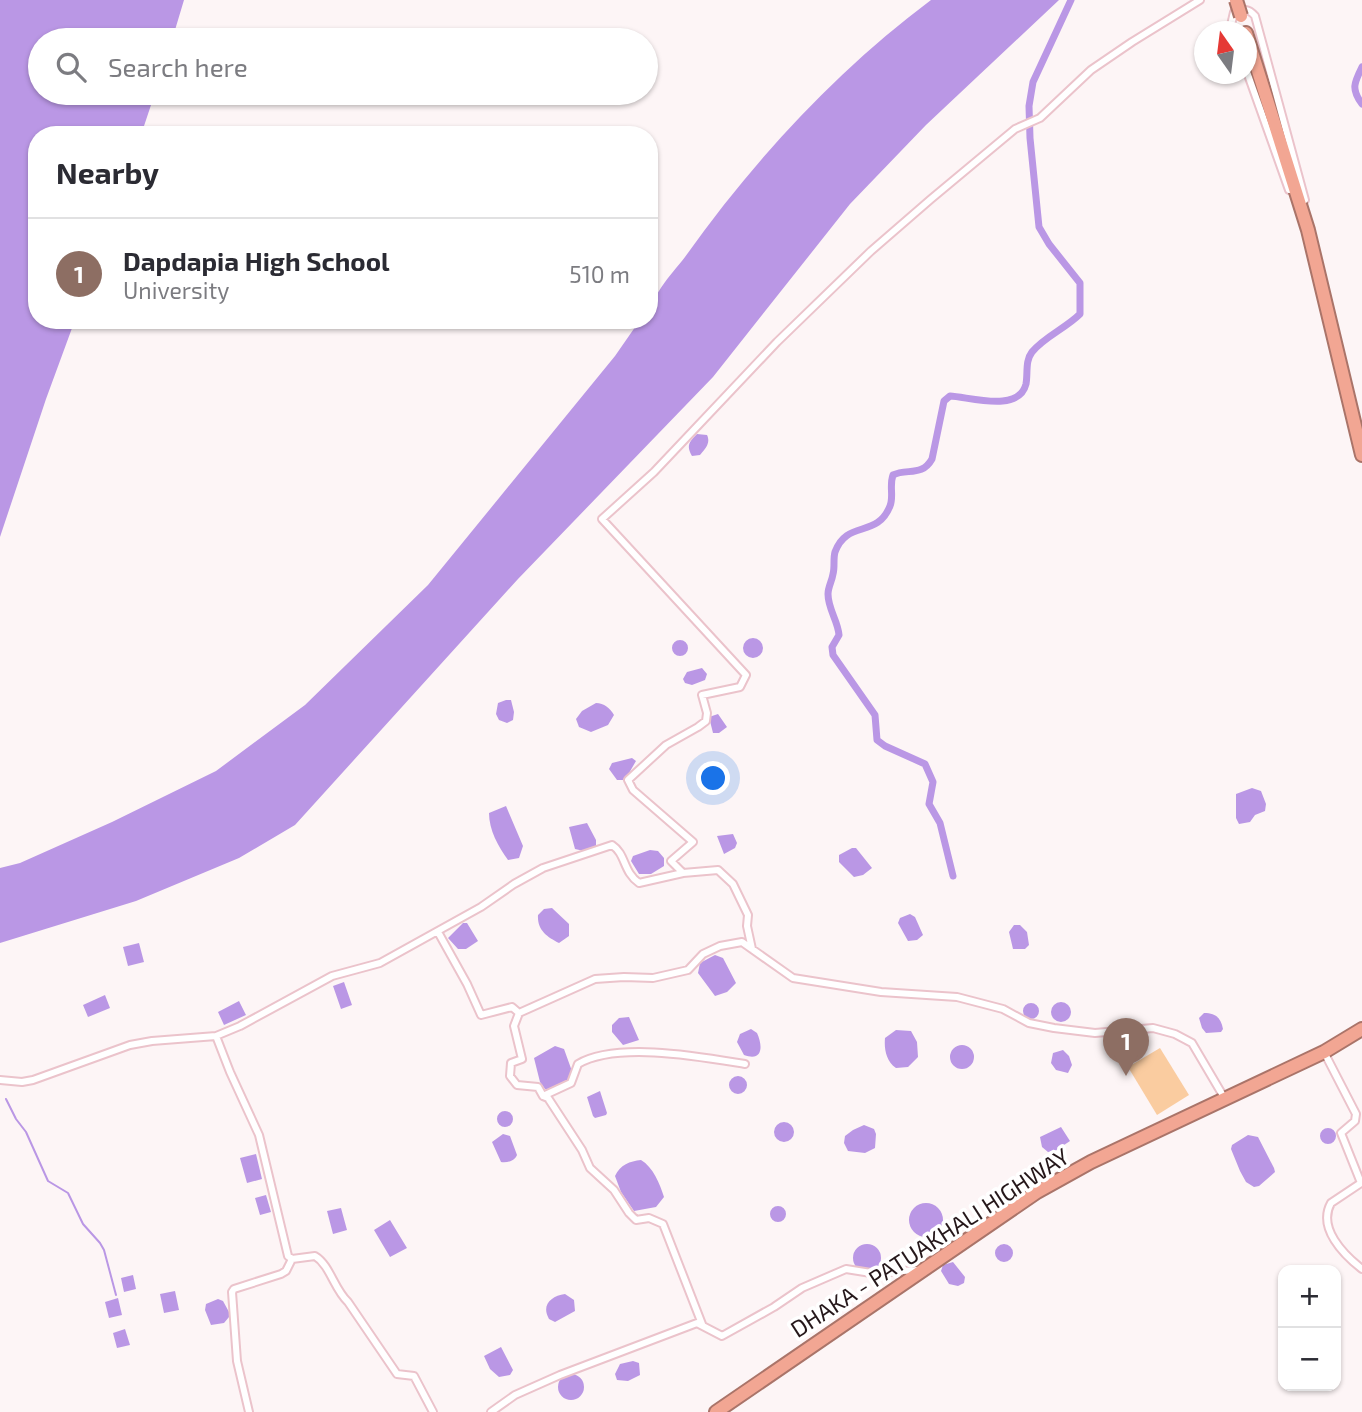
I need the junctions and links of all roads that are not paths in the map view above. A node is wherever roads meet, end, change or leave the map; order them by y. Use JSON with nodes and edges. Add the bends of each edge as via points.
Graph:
{"nodes":[{"id":1,"x":1200,"y":0,"type":"edge"},
{"id":2,"x":1236,"y":0,"type":"edge"},
{"id":3,"x":1232,"y":21,"type":"edge"},
{"id":4,"x":1243,"y":21,"type":"edge"},
{"id":5,"x":1256,"y":21,"type":"edge"},
{"id":6,"x":1257,"y":23,"type":"edge"},
{"id":7,"x":1257,"y":67,"type":"edge"},
{"id":8,"x":1252,"y":84,"type":"edge"},
{"id":9,"x":1308,"y":230,"type":"junction"},
{"id":10,"x":1362,"y":455,"type":"edge"},
{"id":11,"x":683,"y":873,"type":"junction"},
{"id":12,"x":438,"y":932,"type":"junction"},
{"id":13,"x":752,"y":949,"type":"junction"},
{"id":14,"x":519,"y":1013,"type":"junction"},
{"id":15,"x":1362,"y":1029,"type":"edge"},
{"id":16,"x":216,"y":1036,"type":"junction"},
{"id":17,"x":1324,"y":1052,"type":"junction"},
{"id":18,"x":745,"y":1064,"type":"dead end"},
{"id":19,"x":0,"y":1080,"type":"edge"},
{"id":20,"x":542,"y":1096,"type":"junction"},
{"id":21,"x":1225,"y":1100,"type":"junction"},
{"id":22,"x":292,"y":1259,"type":"junction"},
{"id":23,"x":1362,"y":1269,"type":"edge"},
{"id":24,"x":920,"y":1270,"type":"junction"},
{"id":25,"x":702,"y":1324,"type":"junction"},
{"id":26,"x":249,"y":1412,"type":"edge"},
{"id":27,"x":433,"y":1412,"type":"edge"},
{"id":28,"x":491,"y":1412,"type":"edge"},
{"id":29,"x":716,"y":1412,"type":"edge"}],
"edges":[{"from":1,"to":11,"type":"street","via":[[1091,70],[1040,118],[1015,129],[871,251],[602,519],[746,675],[740,687],[702,695],[706,720],[666,746],[628,780],[633,790],[694,842],[671,860]]},
{"from":2,"to":4,"type":"highway","bridge":true},
{"from":3,"to":5,"type":"street","via":[[1234,12],[1245,9]]},
{"from":6,"to":9,"type":"street","via":[[1306,204]]},
{"from":7,"to":9,"type":"highway"},
{"from":8,"to":9,"type":"street","via":[[1295,207]]},
{"from":9,"to":10,"type":"highway"},
{"from":11,"to":12,"type":"street","via":[[639,883],[612,845],[543,868]]},
{"from":11,"to":13,"type":"street","via":[[718,870],[733,884],[748,915]]},
{"from":12,"to":14,"type":"street","via":[[481,1015],[512,1007]]},
{"from":12,"to":16,"type":"street","via":[[380,962],[331,976]]},
{"from":13,"to":14,"type":"street","via":[[742,943],[720,946],[703,954],[688,970],[653,978],[595,979]]},
{"from":13,"to":21,"type":"street","via":[[793,978],[881,992],[957,997],[1054,1028],[1096,1033],[1153,1028],[1175,1034],[1192,1043]]},
{"from":14,"to":20,"type":"street","via":[[514,1026],[522,1059],[511,1063],[510,1076],[517,1085],[538,1087]]},
{"from":15,"to":17,"type":"highway","name":"DHAKA - PATUAKHALI HIGHWAY"},
{"from":16,"to":19,"type":"street","via":[[141,1043],[33,1080]]},
{"from":16,"to":22,"type":"street","via":[[259,1135]]},
{"from":17,"to":21,"type":"highway","name":"DHAKA - PATUAKHALI HIGHWAY"},
{"from":17,"to":23,"type":"street","via":[[1356,1114],[1341,1133],[1360,1183],[1331,1203],[1329,1224],[1336,1244]]},
{"from":18,"to":20,"type":"street","via":[[610,1052],[578,1064],[571,1083]]},
{"from":20,"to":25,"type":"street","via":[[548,1098],[590,1168],[614,1190],[629,1213],[636,1220],[649,1218],[663,1224]]},
{"from":21,"to":24,"type":"highway","name":"DHAKA - PATUAKHALI HIGHWAY","via":[[1037,1192]]},
{"from":22,"to":26,"type":"street","via":[[281,1274],[232,1292],[237,1361]]},
{"from":22,"to":27,"type":"street","via":[[315,1256],[321,1260],[397,1374],[414,1376]]},
{"from":24,"to":25,"type":"street","via":[[871,1273],[846,1269],[722,1336]]},
{"from":24,"to":29,"type":"highway","name":"DHAKA - PATUAKHALI HIGHWAY"},
{"from":25,"to":28,"type":"street","via":[[560,1375],[515,1395]]}]}
